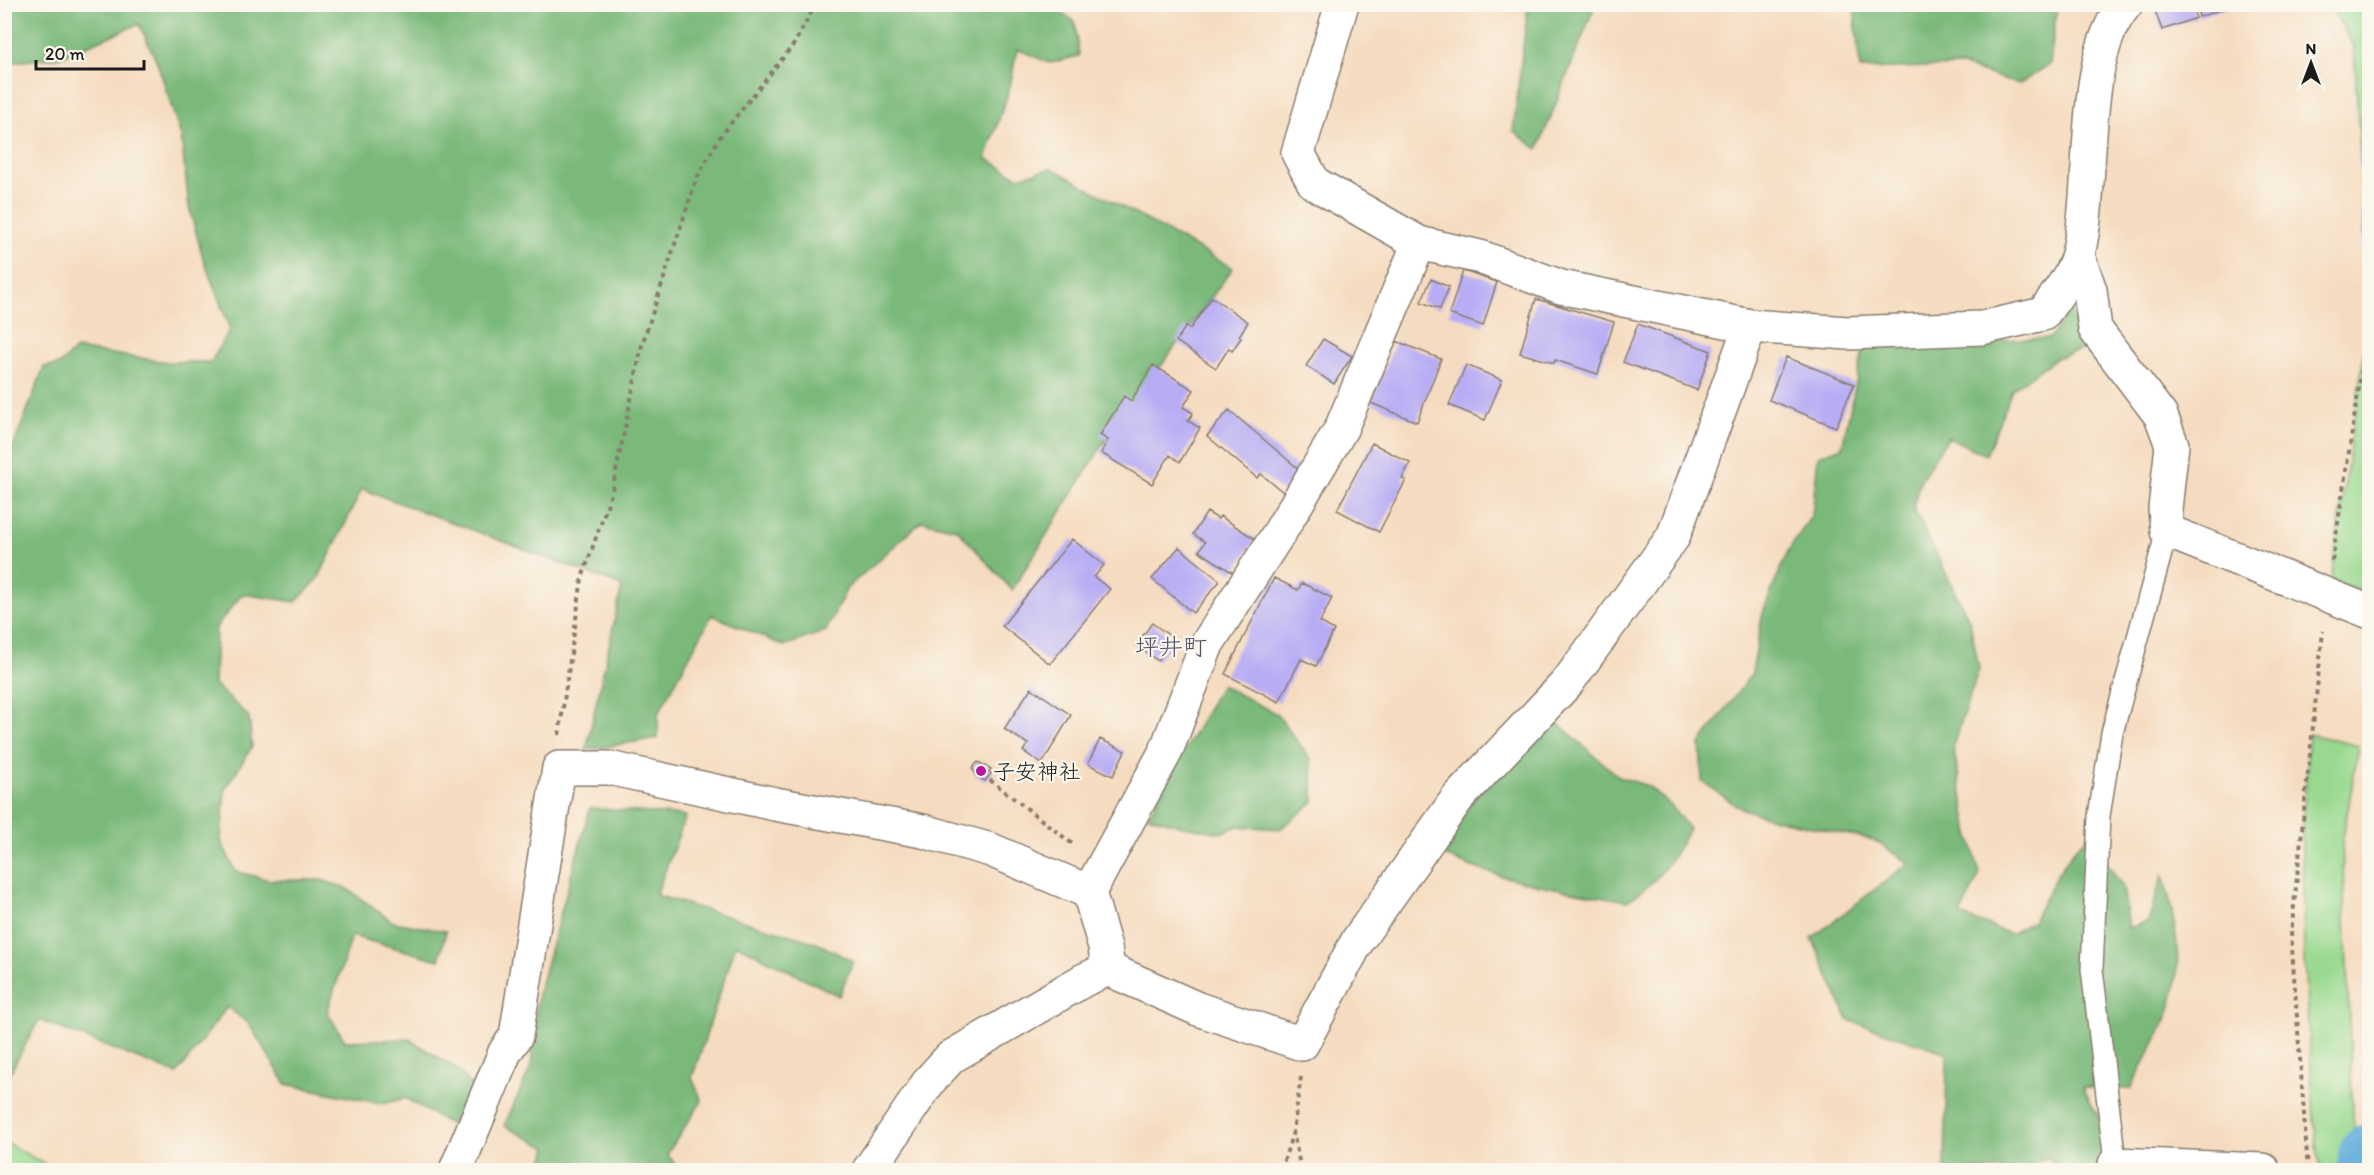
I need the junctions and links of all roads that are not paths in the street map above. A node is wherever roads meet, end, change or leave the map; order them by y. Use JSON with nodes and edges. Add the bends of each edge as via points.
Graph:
{"nodes":[{"id":1,"x":1342,"y":4,"type":"edge"},
{"id":2,"x":2126,"y":4,"type":"edge"},
{"id":3,"x":1419,"y":243,"type":"junction"},
{"id":4,"x":2078,"y":256,"type":"junction"},
{"id":5,"x":1750,"y":326,"type":"junction"},
{"id":6,"x":2167,"y":531,"type":"junction"},
{"id":7,"x":2370,"y":612,"type":"edge"},
{"id":8,"x":1096,"y":879,"type":"junction"},
{"id":9,"x":1108,"y":969,"type":"junction"},
{"id":10,"x":2116,"y":1167,"type":"edge"},
{"id":11,"x":456,"y":1170,"type":"edge"},
{"id":12,"x":869,"y":1170,"type":"edge"},
{"id":13,"x":2263,"y":1170,"type":"edge"}],
"edges":[{"from":1,"to":3,"type":"street","via":[[1298,153],[1314,183]]},
{"from":2,"to":4,"type":"street","via":[[2115,17],[2096,73]]},
{"from":3,"to":5,"type":"street","via":[[1480,257],[1561,287]]},
{"from":3,"to":8,"type":"street","via":[[1341,429],[1207,644],[1166,751]]},
{"from":4,"to":5,"type":"street","via":[[2043,314],[1982,328],[1848,333]]},
{"from":4,"to":6,"type":"street","via":[[2090,290],[2095,329],[2161,416],[2172,445],[2165,508]]},
{"from":5,"to":9,"type":"street","via":[[1673,537],[1567,683],[1457,799],[1358,940],[1302,1044],[1198,1009]]},
{"from":6,"to":7,"type":"street"},
{"from":6,"to":10,"type":"lane","via":[[2112,734],[2099,816],[2092,969]]},
{"from":8,"to":9,"type":"street"},
{"from":8,"to":11,"type":"street","via":[[923,831],[609,768],[559,768],[516,1036]]},
{"from":9,"to":12,"type":"street","via":[[951,1057],[930,1080]]},
{"from":10,"to":13,"type":"street"}]}
